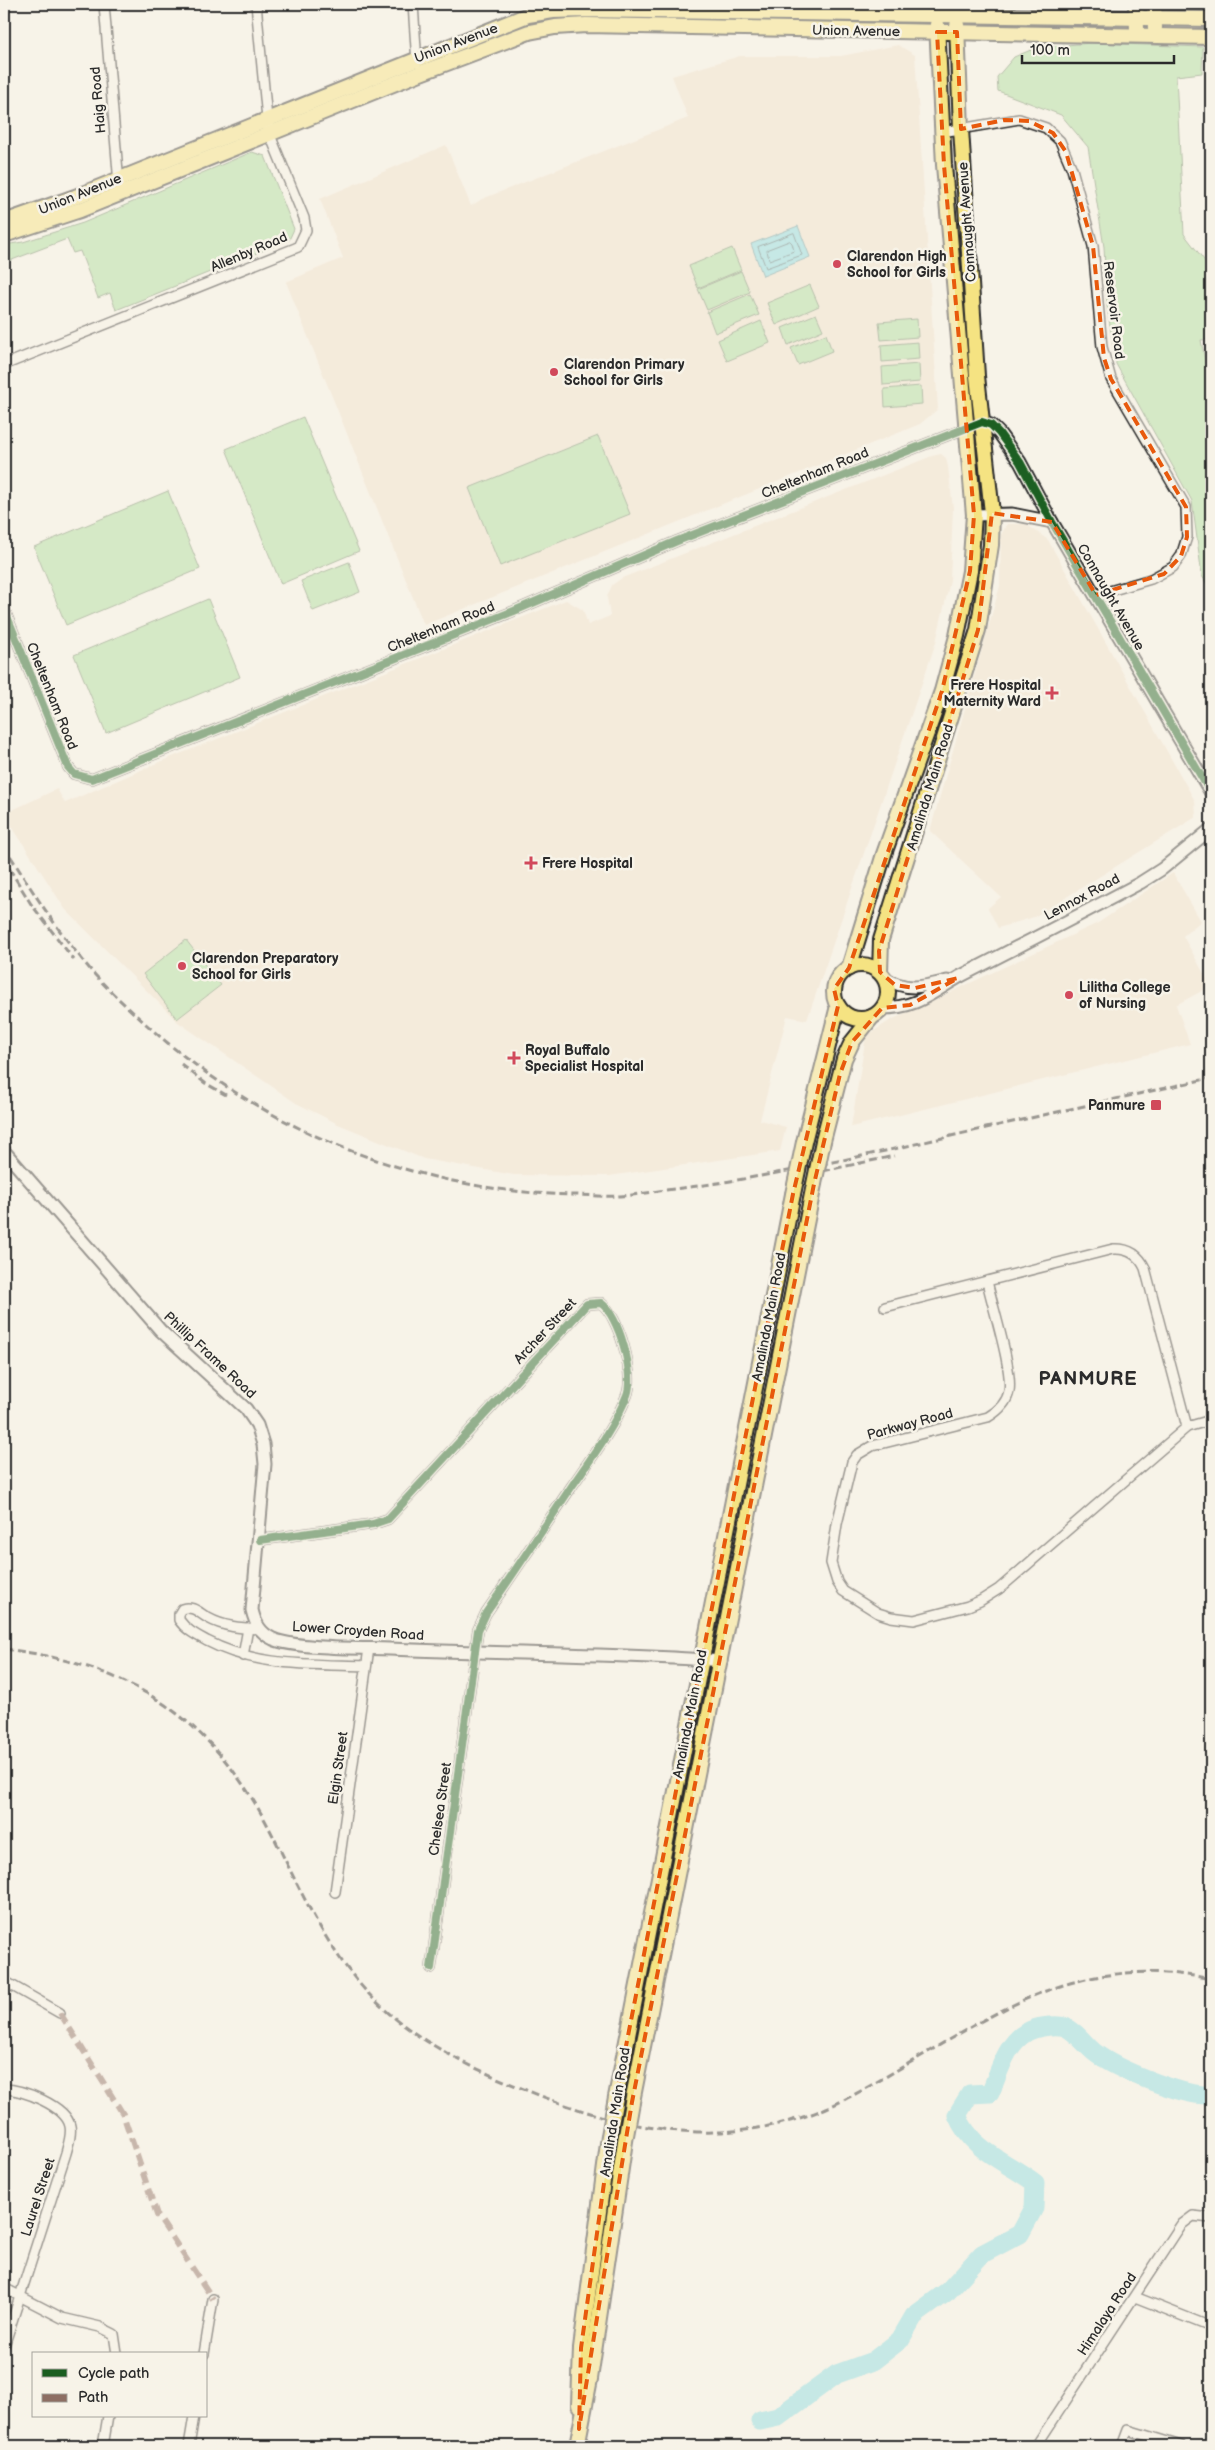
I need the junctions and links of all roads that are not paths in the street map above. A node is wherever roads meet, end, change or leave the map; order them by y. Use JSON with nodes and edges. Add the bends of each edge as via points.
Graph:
{"nodes":[{"id":1,"x":104,"y":4,"type":"edge"},
{"id":2,"x":256,"y":4,"type":"edge"},
{"id":3,"x":413,"y":4,"type":"edge"},
{"id":4,"x":1136,"y":4,"type":"edge"},
{"id":5,"x":1154,"y":4,"type":"edge"},
{"id":6,"x":567,"y":7,"type":"edge"},
{"id":7,"x":585,"y":7,"type":"edge"},
{"id":8,"x":764,"y":8,"type":"edge"},
{"id":9,"x":937,"y":16,"type":"junction"},
{"id":10,"x":957,"y":16,"type":"junction"},
{"id":11,"x":1211,"y":19,"type":"edge"},
{"id":12,"x":1137,"y":20,"type":"junction"},
{"id":13,"x":1155,"y":20,"type":"junction"},
{"id":14,"x":586,"y":25,"type":"junction"},
{"id":15,"x":569,"y":26,"type":"junction"},
{"id":16,"x":765,"y":30,"type":"junction"},
{"id":17,"x":937,"y":32,"type":"junction"},
{"id":18,"x":957,"y":32,"type":"junction"},
{"id":19,"x":1138,"y":34,"type":"junction"},
{"id":20,"x":1155,"y":35,"type":"junction"},
{"id":21,"x":1211,"y":37,"type":"edge"},
{"id":22,"x":417,"y":58,"type":"junction"},
{"id":23,"x":418,"y":74,"type":"junction"},
{"id":24,"x":267,"y":119,"type":"junction"},
{"id":25,"x":961,"y":129,"type":"junction"},
{"id":26,"x":942,"y":132,"type":"junction"},
{"id":27,"x":270,"y":135,"type":"junction"},
{"id":28,"x":118,"y":179,"type":"junction"},
{"id":29,"x":121,"y":195,"type":"junction"},
{"id":30,"x":4,"y":212,"type":"edge"},
{"id":31,"x":23,"y":216,"type":"junction"},
{"id":32,"x":4,"y":222,"type":"edge"},
{"id":33,"x":4,"y":235,"type":"edge"},
{"id":34,"x":4,"y":365,"type":"edge"},
{"id":35,"x":982,"y":422,"type":"junction"},
{"id":36,"x":966,"y":428,"type":"junction"},
{"id":37,"x":992,"y":513,"type":"junction"},
{"id":38,"x":974,"y":515,"type":"junction"},
{"id":39,"x":1052,"y":522,"type":"junction"},
{"id":40,"x":1096,"y":595,"type":"junction"},
{"id":41,"x":4,"y":609,"type":"edge"},
{"id":42,"x":1211,"y":793,"type":"edge"},
{"id":43,"x":1211,"y":829,"type":"edge"},
{"id":44,"x":849,"y":968,"type":"junction"},
{"id":45,"x":882,"y":975,"type":"junction"},
{"id":46,"x":958,"y":978,"type":"junction"},
{"id":47,"x":838,"y":1006,"type":"junction"},
{"id":48,"x":877,"y":1012,"type":"junction"},
{"id":49,"x":4,"y":1151,"type":"edge"},
{"id":50,"x":987,"y":1281,"type":"junction"},
{"id":51,"x":886,"y":1307,"type":"dead end"},
{"id":52,"x":1211,"y":1420,"type":"edge"},
{"id":53,"x":1187,"y":1427,"type":"junction"},
{"id":54,"x":260,"y":1540,"type":"junction"},
{"id":55,"x":254,"y":1628,"type":"junction"},
{"id":56,"x":369,"y":1648,"type":"junction"},
{"id":57,"x":474,"y":1653,"type":"junction"},
{"id":58,"x":243,"y":1656,"type":"junction"},
{"id":59,"x":701,"y":1660,"type":"junction"},
{"id":60,"x":721,"y":1661,"type":"junction"},
{"id":61,"x":366,"y":1666,"type":"junction"},
{"id":62,"x":335,"y":1892,"type":"dead end"},
{"id":63,"x":431,"y":1968,"type":"dead end"},
{"id":64,"x":4,"y":1981,"type":"edge"},
{"id":65,"x":60,"y":2013,"type":"dead end"},
{"id":66,"x":4,"y":2088,"type":"edge"},
{"id":67,"x":1211,"y":2218,"type":"edge"},
{"id":68,"x":4,"y":2288,"type":"edge"},
{"id":69,"x":20,"y":2296,"type":"junction"},
{"id":70,"x":1135,"y":2297,"type":"junction"},
{"id":71,"x":213,"y":2299,"type":"dead end"},
{"id":72,"x":1211,"y":2327,"type":"edge"},
{"id":73,"x":4,"y":2346,"type":"edge"},
{"id":74,"x":117,"y":2352,"type":"edge"},
{"id":75,"x":204,"y":2352,"type":"edge"},
{"id":76,"x":108,"y":2418,"type":"edge"},
{"id":77,"x":194,"y":2418,"type":"edge"},
{"id":78,"x":579,"y":2428,"type":"junction"},
{"id":79,"x":103,"y":2446,"type":"edge"},
{"id":80,"x":189,"y":2446,"type":"edge"},
{"id":81,"x":577,"y":2446,"type":"edge"},
{"id":82,"x":1036,"y":2446,"type":"edge"},
{"id":83,"x":1122,"y":2446,"type":"edge"},
{"id":84,"x":1181,"y":2446,"type":"edge"}],
"edges":[{"from":1,"to":28,"type":"street","name":"Haig Road"},
{"from":2,"to":24,"type":"street","name":"Allenby Road"},
{"from":3,"to":22,"type":"street"},
{"from":4,"to":12,"type":"main road"},
{"from":5,"to":13,"type":"main road"},
{"from":6,"to":7,"type":"main road","name":"Union Avenue"},
{"from":6,"to":15,"type":"street"},
{"from":6,"to":22,"type":"main road","name":"Union Avenue","via":[[528,15]]},
{"from":7,"to":8,"type":"main road","name":"Union Avenue"},
{"from":7,"to":14,"type":"street"},
{"from":8,"to":9,"type":"main road","name":"Union Avenue"},
{"from":8,"to":16,"type":"street"},
{"from":9,"to":10,"type":"main road","name":"Union Avenue"},
{"from":9,"to":17,"type":"main road","name":"Connaught Avenue"},
{"from":10,"to":12,"type":"main road","name":"Union Avenue"},
{"from":10,"to":18,"type":"main road","name":"Connaught Avenue"},
{"from":11,"to":13,"type":"main road","name":"Union Avenue"},
{"from":12,"to":13,"type":"main road","name":"Union Avenue"},
{"from":12,"to":19,"type":"main road"},
{"from":13,"to":20,"type":"main road"},
{"from":14,"to":15,"type":"main road","name":"Union Avenue"},
{"from":14,"to":16,"type":"main road","name":"Union Avenue"},
{"from":15,"to":23,"type":"main road","name":"Union Avenue","via":[[529,32]]},
{"from":16,"to":17,"type":"main road","name":"Union Avenue"},
{"from":17,"to":18,"type":"main road","name":"Union Avenue"},
{"from":17,"to":26,"type":"main road","name":"Connaught Avenue"},
{"from":18,"to":19,"type":"main road","name":"Union Avenue"},
{"from":18,"to":25,"type":"main road","name":"Connaught Avenue"},
{"from":19,"to":20,"type":"main road","name":"Union Avenue"},
{"from":20,"to":21,"type":"main road","name":"Union Avenue"},
{"from":22,"to":23,"type":"street"},
{"from":22,"to":24,"type":"main road","name":"Union Avenue"},
{"from":23,"to":27,"type":"main road","name":"Union Avenue"},
{"from":24,"to":27,"type":"street","name":"Allenby Road"},
{"from":24,"to":28,"type":"main road","name":"Union Avenue"},
{"from":25,"to":26,"type":"street","name":"Reservoir Road"},
{"from":25,"to":35,"type":"main road","name":"Connaught Avenue"},
{"from":25,"to":40,"type":"street","name":"Reservoir Road","via":[[1019,119],[1046,128],[1060,141],[1072,169],[1093,246],[1102,347],[1109,372],[1186,507],[1187,537],[1181,556],[1173,567],[1152,579]]},
{"from":26,"to":36,"type":"main road","name":"Connaught Avenue"},
{"from":27,"to":29,"type":"main road","name":"Union Avenue"},
{"from":27,"to":34,"type":"street","name":"Allenby Road","via":[[304,218],[306,230],[298,247]]},
{"from":28,"to":29,"type":"street","name":"Haig Road"},
{"from":28,"to":31,"type":"main road","name":"Union Avenue"},
{"from":29,"to":33,"type":"main road","name":"Union Avenue"},
{"from":30,"to":31,"type":"main road"},
{"from":31,"to":32,"type":"main road","name":"Union Avenue"},
{"from":35,"to":36,"type":"street","name":"Cheltenham Road"},
{"from":35,"to":37,"type":"main road","name":"Amalinda Main Road"},
{"from":35,"to":39,"type":"street","name":"Connaught Avenue","via":[[991,425],[1007,443]]},
{"from":36,"to":38,"type":"main road","name":"Amalinda Main Road"},
{"from":36,"to":41,"type":"street","name":"Cheltenham Road","via":[[677,541],[559,593],[92,779],[74,774],[68,767]]},
{"from":37,"to":38,"type":"street"},
{"from":37,"to":39,"type":"street","via":[[1024,515]]},
{"from":37,"to":45,"type":"main road","name":"Amalinda Main Road","via":[[987,581],[978,630],[881,940]]},
{"from":38,"to":44,"type":"main road","name":"Amalinda Main Road","via":[[970,571],[942,691],[884,854]]},
{"from":39,"to":40,"type":"street","name":"Connaught Avenue"},
{"from":40,"to":42,"type":"street","name":"Connaught Avenue"},
{"from":43,"to":46,"type":"street","name":"Lennox Road","via":[[1151,877]]},
{"from":44,"to":45,"type":"main road","via":[[865,965]]},
{"from":44,"to":47,"type":"main road","name":"Amalinda Main Road","via":[[836,980],[834,998]]},
{"from":45,"to":46,"type":"street","name":"Lennox Road","via":[[895,985],[910,988]]},
{"from":45,"to":48,"type":"main road","name":"Amalinda Main Road","via":[[888,993]]},
{"from":46,"to":48,"type":"street","name":"Lennox Road","via":[[916,1003]]},
{"from":47,"to":48,"type":"main road","via":[[849,1016],[864,1019]]},
{"from":47,"to":59,"type":"main road","name":"Amalinda Main Road","bridge":true,"via":[[793,1194]]},
{"from":48,"to":60,"type":"main road","name":"Amalinda Main Road","bridge":true,"via":[[852,1042],[844,1059],[823,1141]]},
{"from":49,"to":54,"type":"street","name":"Phillip Frame Road","via":[[161,1331],[246,1409],[257,1426],[264,1454]]},
{"from":50,"to":51,"type":"street"},
{"from":50,"to":53,"type":"street","via":[[1113,1249],[1135,1254],[1145,1268]]},
{"from":50,"to":53,"type":"street","name":"Parkway Road","via":[[1010,1378],[1006,1400],[995,1413],[978,1421],[872,1446],[857,1456],[849,1471],[832,1553],[833,1574],[852,1598],[878,1613],[903,1620],[936,1615],[980,1601],[999,1589]]},
{"from":52,"to":53,"type":"street","name":"Parkway Road"},
{"from":54,"to":55,"type":"street","name":"Phillip Frame Road","via":[[252,1610]]},
{"from":54,"to":57,"type":"street","name":"Archer Street","via":[[374,1524],[388,1519],[577,1314],[587,1304],[601,1303],[616,1322],[629,1376],[627,1394],[605,1438],[481,1621]]},
{"from":55,"to":56,"type":"street","name":"Lower Croyden Road","via":[[286,1642]]},
{"from":55,"to":58,"type":"street"},
{"from":55,"to":58,"type":"street","name":"Lower Croyden Road","via":[[214,1621],[191,1608],[182,1608],[179,1614],[179,1620],[191,1632]]},
{"from":56,"to":57,"type":"street","name":"Lower Croyden Road"},
{"from":56,"to":61,"type":"street","name":"Elgin Street"},
{"from":57,"to":59,"type":"street","name":"Lower Croyden Road"},
{"from":57,"to":63,"type":"street","name":"Chelsea Street"},
{"from":58,"to":61,"type":"street","name":"Lower Croyden Road","via":[[263,1661]]},
{"from":59,"to":60,"type":"street","name":"Lower Croyden Road"},
{"from":59,"to":78,"type":"main road","name":"Amalinda Main Road","bridge":true,"via":[[609,2136],[582,2348]]},
{"from":60,"to":78,"type":"main road","name":"Amalinda Main Road","bridge":true,"via":[[632,2102],[590,2380]]},
{"from":61,"to":62,"type":"street","name":"Elgin Street"},
{"from":64,"to":65,"type":"street"},
{"from":66,"to":69,"type":"street","name":"Laurel Street","via":[[31,2094],[64,2114],[71,2127]]},
{"from":67,"to":70,"type":"street","name":"Himalaya Road","via":[[1199,2215],[1188,2218]]},
{"from":68,"to":69,"type":"street"},
{"from":69,"to":73,"type":"street","name":"Laurel Street"},
{"from":69,"to":74,"type":"street","via":[[62,2318],[100,2327],[114,2334]]},
{"from":70,"to":72,"type":"street"},
{"from":70,"to":82,"type":"street","name":"Himalaya Road"},
{"from":71,"to":75,"type":"street"},
{"from":76,"to":79,"type":"street"},
{"from":77,"to":80,"type":"street"},
{"from":78,"to":81,"type":"main road","name":"Amalinda Main Road"},
{"from":83,"to":84,"type":"street","via":[[1128,2430]]}]}
